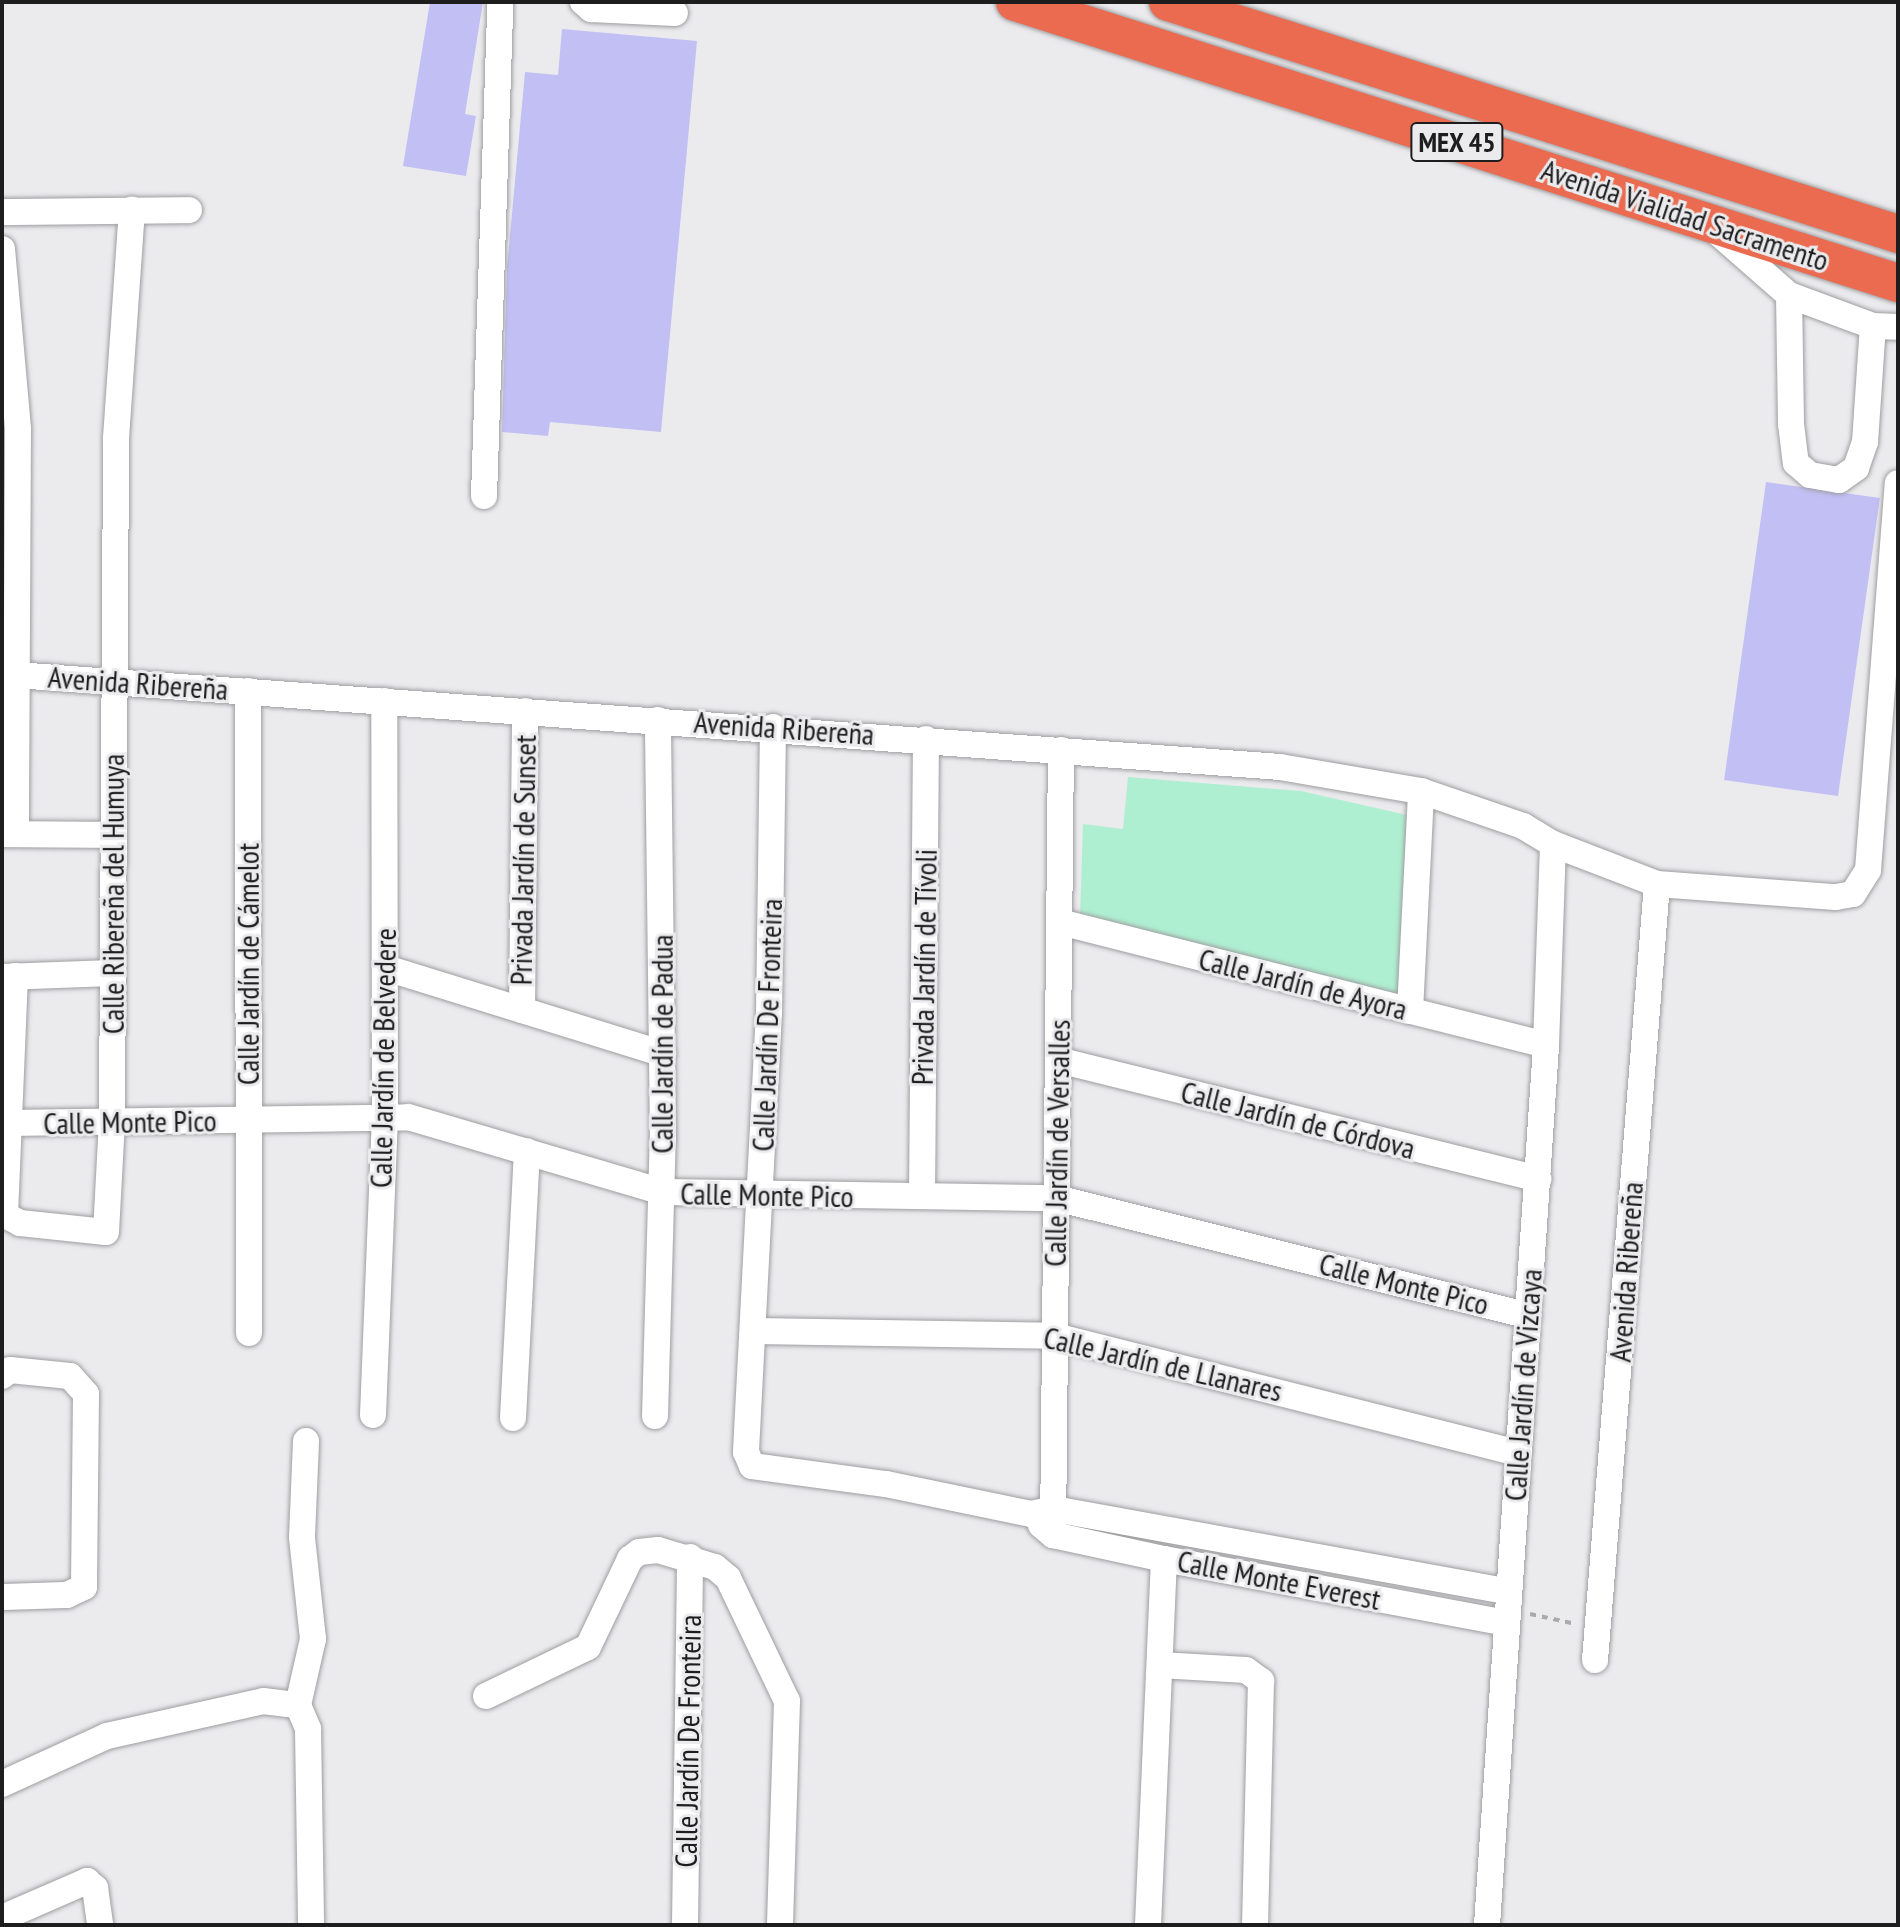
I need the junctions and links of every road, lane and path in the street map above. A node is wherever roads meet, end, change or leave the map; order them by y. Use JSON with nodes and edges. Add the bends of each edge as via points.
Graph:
{"nodes":[{"id":1,"x":500,"y":2,"type":"edge"},
{"id":2,"x":583,"y":2,"type":"edge"},
{"id":3,"x":1015,"y":2,"type":"edge"},
{"id":4,"x":1168,"y":2,"type":"edge"},
{"id":5,"x":675,"y":13,"type":"dead end"},
{"id":6,"x":132,"y":210,"type":"junction"},
{"id":7,"x":189,"y":210,"type":"dead end"},
{"id":8,"x":2,"y":212,"type":"edge"},
{"id":9,"x":1705,"y":221,"type":"junction"},
{"id":10,"x":1898,"y":234,"type":"edge"},
{"id":11,"x":2,"y":249,"type":"edge"},
{"id":12,"x":1898,"y":283,"type":"edge"},
{"id":13,"x":1789,"y":295,"type":"junction"},
{"id":14,"x":1885,"y":326,"type":"edge"},
{"id":15,"x":1898,"y":483,"type":"edge"},
{"id":16,"x":484,"y":496,"type":"dead end"},
{"id":17,"x":10,"y":675,"type":"edge"},
{"id":18,"x":114,"y":682,"type":"junction"},
{"id":19,"x":248,"y":691,"type":"junction"},
{"id":20,"x":384,"y":701,"type":"junction"},
{"id":21,"x":525,"y":711,"type":"junction"},
{"id":22,"x":658,"y":720,"type":"junction"},
{"id":23,"x":773,"y":727,"type":"junction"},
{"id":24,"x":926,"y":739,"type":"junction"},
{"id":25,"x":1061,"y":750,"type":"junction"},
{"id":26,"x":1421,"y":791,"type":"junction"},
{"id":27,"x":9,"y":834,"type":"edge"},
{"id":28,"x":113,"y":835,"type":"junction"},
{"id":29,"x":1553,"y":844,"type":"junction"},
{"id":30,"x":1657,"y":884,"type":"junction"},
{"id":31,"x":1060,"y":922,"type":"junction"},
{"id":32,"x":386,"y":968,"type":"junction"},
{"id":33,"x":113,"y":973,"type":"junction"},
{"id":34,"x":9,"y":976,"type":"edge"},
{"id":35,"x":522,"y":1010,"type":"junction"},
{"id":36,"x":1410,"y":1011,"type":"junction"},
{"id":37,"x":1546,"y":1045,"type":"junction"},
{"id":38,"x":663,"y":1054,"type":"junction"},
{"id":39,"x":1058,"y":1060,"type":"junction"},
{"id":40,"x":385,"y":1117,"type":"junction"},
{"id":41,"x":249,"y":1120,"type":"junction"},
{"id":42,"x":112,"y":1122,"type":"junction"},
{"id":43,"x":7,"y":1123,"type":"edge"},
{"id":44,"x":527,"y":1151,"type":"junction"},
{"id":45,"x":1538,"y":1179,"type":"junction"},
{"id":46,"x":663,"y":1192,"type":"junction"},
{"id":47,"x":922,"y":1196,"type":"junction"},
{"id":48,"x":760,"y":1198,"type":"junction"},
{"id":49,"x":1056,"y":1198,"type":"junction"},
{"id":50,"x":1528,"y":1316,"type":"junction"},
{"id":51,"x":753,"y":1331,"type":"junction"},
{"id":52,"x":249,"y":1333,"type":"dead end"},
{"id":53,"x":1055,"y":1336,"type":"junction"},
{"id":54,"x":2,"y":1376,"type":"edge"},
{"id":55,"x":373,"y":1415,"type":"dead end"},
{"id":56,"x":655,"y":1416,"type":"dead end"},
{"id":57,"x":513,"y":1418,"type":"dead end"},
{"id":58,"x":306,"y":1441,"type":"dead end"},
{"id":59,"x":1518,"y":1453,"type":"junction"},
{"id":60,"x":1046,"y":1520,"type":"junction"},
{"id":61,"x":690,"y":1557,"type":"junction"},
{"id":62,"x":1164,"y":1559,"type":"junction"},
{"id":63,"x":2,"y":1597,"type":"edge"},
{"id":64,"x":1507,"y":1608,"type":"junction"},
{"id":65,"x":1598,"y":1629,"type":"junction"},
{"id":66,"x":1595,"y":1660,"type":"dead end"},
{"id":67,"x":1160,"y":1665,"type":"junction"},
{"id":68,"x":486,"y":1696,"type":"dead end"},
{"id":69,"x":298,"y":1705,"type":"junction"},
{"id":70,"x":2,"y":1784,"type":"edge"},
{"id":71,"x":2,"y":1918,"type":"edge"},
{"id":72,"x":100,"y":1925,"type":"edge"},
{"id":73,"x":311,"y":1925,"type":"edge"},
{"id":74,"x":685,"y":1925,"type":"edge"},
{"id":75,"x":780,"y":1925,"type":"edge"},
{"id":76,"x":1148,"y":1925,"type":"edge"},
{"id":77,"x":1255,"y":1925,"type":"edge"},
{"id":78,"x":1487,"y":1925,"type":"edge"}],
"edges":[{"from":1,"to":16,"type":"street"},
{"from":2,"to":5,"type":"street","via":[[591,9]]},
{"from":3,"to":9,"type":"highway","name":"Avenida Vialidad Sacramento","number":"MEX 45"},
{"from":4,"to":10,"type":"highway","name":"Avenida Vialidad Sacramento","number":"MEX 45"},
{"from":6,"to":7,"type":"street"},
{"from":6,"to":8,"type":"street"},
{"from":6,"to":18,"type":"street","name":"Calle Ribereña del Humuya","via":[[116,438]]},
{"from":9,"to":12,"type":"highway","name":"Avenida Vialidad Sacramento","number":"MEX 45"},
{"from":9,"to":13,"type":"street"},
{"from":11,"to":17,"type":"street","via":[[18,429]]},
{"from":13,"to":14,"type":"street"},
{"from":13,"to":14,"type":"street","via":[[1791,424],[1796,463],[1810,475],[1839,480],[1856,468]]},
{"from":15,"to":30,"type":"street","name":"Avenida Ribereña","via":[[1868,870],[1862,885],[1853,894],[1836,897]]},
{"from":17,"to":18,"type":"street","name":"Avenida Ribereña"},
{"from":17,"to":27,"type":"street"},
{"from":18,"to":19,"type":"street","name":"Avenida Ribereña"},
{"from":18,"to":28,"type":"street","name":"Calle Ribereña del Humuya"},
{"from":19,"to":20,"type":"street","name":"Avenida Ribereña"},
{"from":19,"to":41,"type":"street","name":"Calle Jardín de Cámelot"},
{"from":20,"to":21,"type":"street","name":"Avenida Ribereña"},
{"from":20,"to":32,"type":"street","name":"Calle Jardín de Belvedere"},
{"from":21,"to":22,"type":"street","name":"Avenida Ribereña"},
{"from":21,"to":35,"type":"street","name":"Privada Jardín de Sunset"},
{"from":22,"to":23,"type":"street","name":"Avenida Ribereña"},
{"from":22,"to":38,"type":"street","name":"Calle Jardín de Padua"},
{"from":23,"to":24,"type":"street","name":"Avenida Ribereña"},
{"from":23,"to":48,"type":"street","name":"Calle Jardín De Fronteira","via":[[771,953]]},
{"from":24,"to":25,"type":"street","name":"Avenida Ribereña"},
{"from":24,"to":47,"type":"street","name":"Privada Jardín de Tívoli"},
{"from":25,"to":26,"type":"street","name":"Avenida Ribereña","via":[[1280,767]]},
{"from":25,"to":31,"type":"street","name":"Calle Jardín de Versalles"},
{"from":26,"to":29,"type":"street","name":"Avenida Ribereña","via":[[1523,826]]},
{"from":26,"to":36,"type":"street"},
{"from":27,"to":28,"type":"street"},
{"from":28,"to":33,"type":"street","name":"Calle Ribereña del Humuya"},
{"from":29,"to":30,"type":"street","name":"Avenida Ribereña"},
{"from":29,"to":37,"type":"street","name":"Calle Jardín de Vizcaya"},
{"from":30,"to":65,"type":"street","name":"Avenida Ribereña"},
{"from":31,"to":36,"type":"street","name":"Calle Jardín de Ayora"},
{"from":31,"to":39,"type":"street","name":"Calle Jardín de Versalles"},
{"from":32,"to":35,"type":"street"},
{"from":32,"to":40,"type":"street","name":"Calle Jardín de Belvedere"},
{"from":33,"to":34,"type":"street"},
{"from":33,"to":42,"type":"street","name":"Calle Ribereña del Humuya"},
{"from":34,"to":43,"type":"street","name":"Calle Ribereña del Humuya"},
{"from":35,"to":38,"type":"street"},
{"from":36,"to":37,"type":"street","name":"Calle Jardín de Ayora"},
{"from":37,"to":45,"type":"street","name":"Calle Jardín de Vizcaya"},
{"from":38,"to":46,"type":"street","name":"Calle Jardín de Padua"},
{"from":39,"to":45,"type":"street","name":"Calle Jardín de Córdova"},
{"from":39,"to":49,"type":"street","name":"Calle Jardín de Versalles"},
{"from":40,"to":41,"type":"street","name":"Calle Monte Pico"},
{"from":40,"to":44,"type":"street","name":"Calle Monte Pico","via":[[434,1123]]},
{"from":40,"to":55,"type":"street","name":"Calle Jardín de Belvedere"},
{"from":41,"to":42,"type":"street","name":"Calle Monte Pico"},
{"from":41,"to":52,"type":"street","name":"Calle Jardín de Cámelot"},
{"from":42,"to":43,"type":"street","name":"Calle Monte Pico"},
{"from":42,"to":43,"type":"street","name":"Calle Ribereña del Humuya","via":[[110,1226],[101,1233],[8,1219]]},
{"from":44,"to":46,"type":"street","name":"Calle Monte Pico"},
{"from":44,"to":57,"type":"street"},
{"from":45,"to":50,"type":"street","name":"Calle Jardín de Vizcaya"},
{"from":46,"to":48,"type":"street","name":"Calle Monte Pico"},
{"from":46,"to":56,"type":"street","name":"Calle Jardín de Padua"},
{"from":47,"to":48,"type":"street","name":"Calle Monte Pico"},
{"from":47,"to":49,"type":"street","name":"Calle Monte Pico"},
{"from":48,"to":51,"type":"street","name":"Calle Jardín De Fronteira"},
{"from":49,"to":50,"type":"street","name":"Calle Monte Pico"},
{"from":49,"to":53,"type":"street","name":"Calle Jardín de Versalles"},
{"from":50,"to":59,"type":"street","name":"Calle Jardín de Vizcaya"},
{"from":51,"to":53,"type":"street","name":"Calle Jardín de Llanares"},
{"from":51,"to":60,"type":"street","name":"Calle Jardín De Fronteira","via":[[746,1452],[752,1466],[905,1488]]},
{"from":53,"to":59,"type":"street","name":"Calle Jardín de Llanares"},
{"from":53,"to":60,"type":"street","name":"Calle Jardín de Versalles"},
{"from":54,"to":63,"type":"street","via":[[10,1370],[70,1376],[86,1394],[84,1587],[67,1595]]},
{"from":58,"to":69,"type":"street","via":[[302,1537],[313,1639]]},
{"from":59,"to":64,"type":"street","name":"Calle Jardín de Vizcaya"},
{"from":60,"to":62,"type":"street","name":"Calle Monte Everest"},
{"from":60,"to":64,"type":"street","name":"Calle Monte Everest"},
{"from":61,"to":68,"type":"street","via":[[639,1552],[630,1559],[588,1647]]},
{"from":61,"to":74,"type":"street","name":"Calle Jardín De Fronteira"},
{"from":61,"to":75,"type":"street","via":[[728,1578],[781,1682],[790,1721]]},
{"from":62,"to":64,"type":"street","name":"Calle Monte Everest"},
{"from":62,"to":67,"type":"street"},
{"from":64,"to":65,"type":"path"},
{"from":64,"to":78,"type":"street","name":"Calle Jardín de Vizcaya"},
{"from":65,"to":66,"type":"street","name":"Avenida Ribereña"},
{"from":67,"to":76,"type":"street"},
{"from":67,"to":77,"type":"street","via":[[1252,1671],[1261,1681]]},
{"from":69,"to":70,"type":"street","via":[[263,1701],[107,1736]]},
{"from":69,"to":73,"type":"street","via":[[308,1729]]},
{"from":71,"to":72,"type":"street","via":[[87,1881],[95,1888]]}]}
